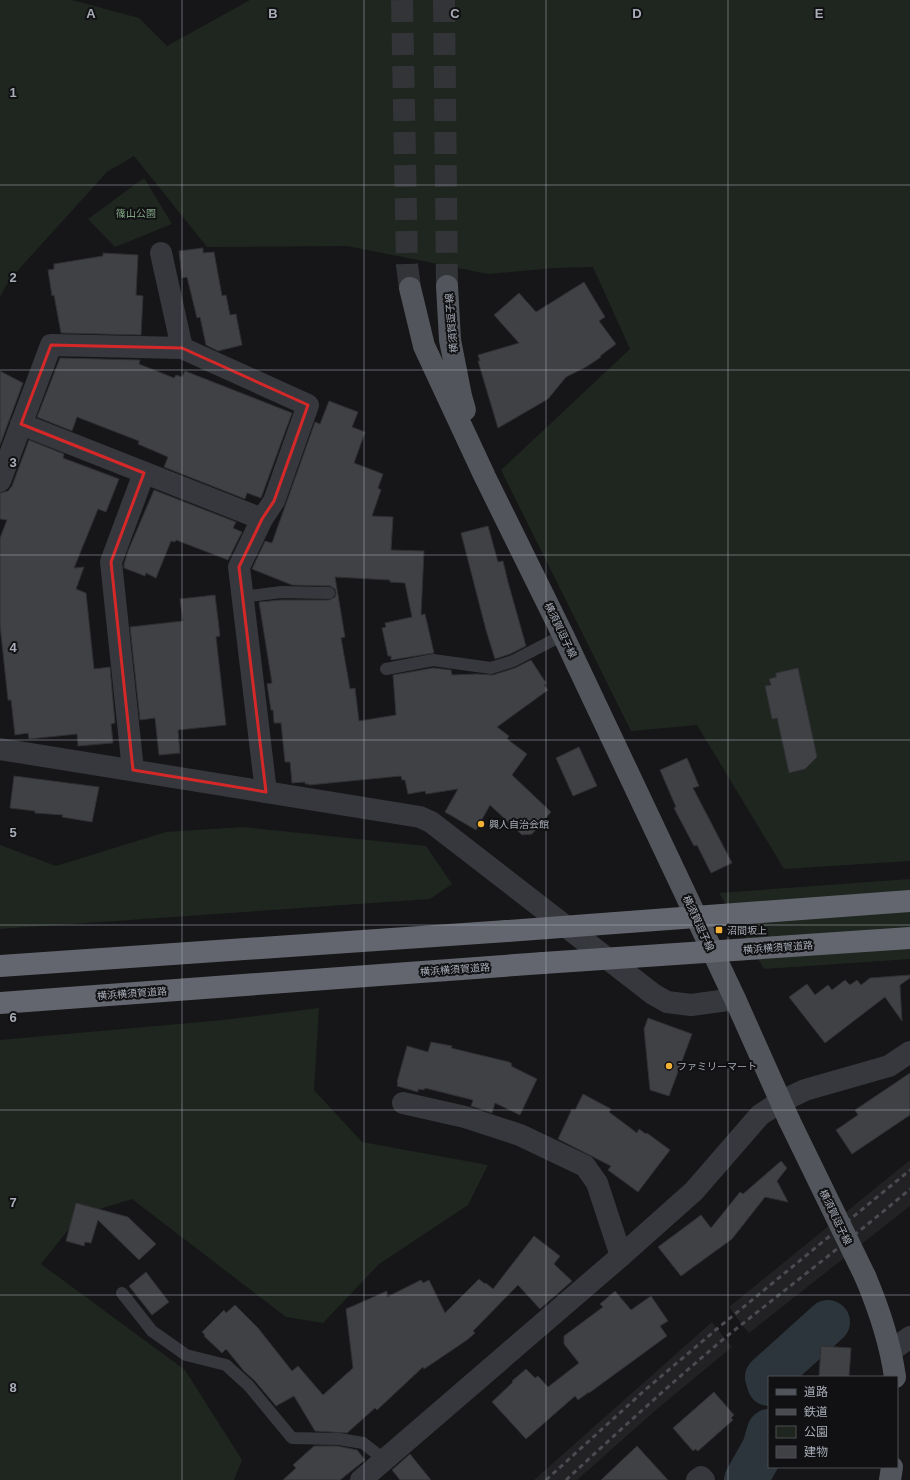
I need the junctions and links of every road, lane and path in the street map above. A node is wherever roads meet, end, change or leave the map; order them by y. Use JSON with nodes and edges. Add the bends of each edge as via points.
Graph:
{"nodes":[{"id":1,"x":161,"y":252,"type":"dead end"},
{"id":2,"x":447,"y":286,"type":"tunnel mouth"},
{"id":3,"x":410,"y":288,"type":"tunnel mouth"},
{"id":4,"x":182,"y":348,"type":"junction"},
{"id":5,"x":21,"y":424,"type":"junction"},
{"id":6,"x":144,"y":473,"type":"junction"},
{"id":7,"x":485,"y":477,"type":"junction"},
{"id":8,"x":0,"y":481,"type":"edge"},
{"id":9,"x":262,"y":519,"type":"junction"},
{"id":10,"x":328,"y":593,"type":"dead end"},
{"id":11,"x":242,"y":597,"type":"junction"},
{"id":12,"x":564,"y":635,"type":"junction"},
{"id":13,"x":386,"y":669,"type":"dead end"},
{"id":14,"x":0,"y":749,"type":"edge"},
{"id":15,"x":133,"y":770,"type":"junction"},
{"id":16,"x":266,"y":792,"type":"junction"},
{"id":17,"x":910,"y":901,"type":"edge"},
{"id":18,"x":910,"y":938,"type":"edge"},
{"id":19,"x":0,"y":966,"type":"edge"},
{"id":20,"x":734,"y":999,"type":"junction"},
{"id":21,"x":0,"y":1003,"type":"edge"},
{"id":22,"x":910,"y":1052,"type":"edge"},
{"id":23,"x":403,"y":1103,"type":"dead end"},
{"id":24,"x":785,"y":1111,"type":"junction"},
{"id":25,"x":621,"y":1256,"type":"junction"},
{"id":26,"x":122,"y":1294,"type":"dead end"},
{"id":27,"x":910,"y":1337,"type":"edge"},
{"id":28,"x":891,"y":1351,"type":"junction"},
{"id":29,"x":894,"y":1376,"type":"edge"},
{"id":30,"x":385,"y":1460,"type":"junction"},
{"id":31,"x":892,"y":1468,"type":"edge"},
{"id":32,"x":361,"y":1480,"type":"edge"},
{"id":33,"x":697,"y":1480,"type":"edge"},
{"id":34,"x":704,"y":1480,"type":"edge"},
{"id":35,"x":890,"y":1480,"type":"edge"}],
"edges":[{"from":1,"to":4,"type":"street"},
{"from":2,"to":7,"type":"main road","name":"横須賀逗子線","via":[[450,340],[461,396]]},
{"from":3,"to":7,"type":"main road","name":"横須賀逗子線","via":[[424,346]]},
{"from":4,"to":5,"type":"street","via":[[51,345]]},
{"from":4,"to":9,"type":"street","via":[[308,405],[274,501]]},
{"from":5,"to":6,"type":"street"},
{"from":5,"to":8,"type":"street"},
{"from":6,"to":9,"type":"street"},
{"from":6,"to":15,"type":"street","via":[[111,562]]},
{"from":7,"to":12,"type":"main road","name":"横須賀逗子線"},
{"from":9,"to":11,"type":"street","via":[[239,567]]},
{"from":10,"to":11,"type":"lane","via":[[281,592]]},
{"from":11,"to":16,"type":"street"},
{"from":12,"to":13,"type":"lane","via":[[513,661],[491,668],[434,660]]},
{"from":12,"to":20,"type":"main road","name":"横須賀逗子線"},
{"from":14,"to":15,"type":"street"},
{"from":15,"to":16,"type":"street"},
{"from":16,"to":20,"type":"street","via":[[420,817],[431,822],[653,994],[667,1002],[691,1005]]},
{"from":17,"to":19,"type":"highway","bridge":true},
{"from":18,"to":21,"type":"highway","name":"横浜横須賀道路","bridge":true},
{"from":20,"to":24,"type":"main road","name":"横須賀逗子線"},
{"from":22,"to":24,"type":"street","via":[[889,1066],[805,1090]]},
{"from":23,"to":25,"type":"street","via":[[465,1117],[520,1135],[585,1166],[597,1183]]},
{"from":24,"to":25,"type":"street","via":[[760,1115],[694,1192]]},
{"from":24,"to":28,"type":"main road","name":"横須賀逗子線","bridge":true,"via":[[865,1276]]},
{"from":25,"to":30,"type":"street"},
{"from":26,"to":30,"type":"lane","via":[[152,1331],[186,1355],[226,1365],[249,1386],[292,1438],[339,1439],[363,1443]]},
{"from":27,"to":28,"type":"street"},
{"from":28,"to":29,"type":"main road","name":"横須賀逗子線"},
{"from":30,"to":32,"type":"street"},
{"from":31,"to":35,"type":"main road"},
{"from":33,"to":34,"type":"street","via":[[701,1477]]}]}
